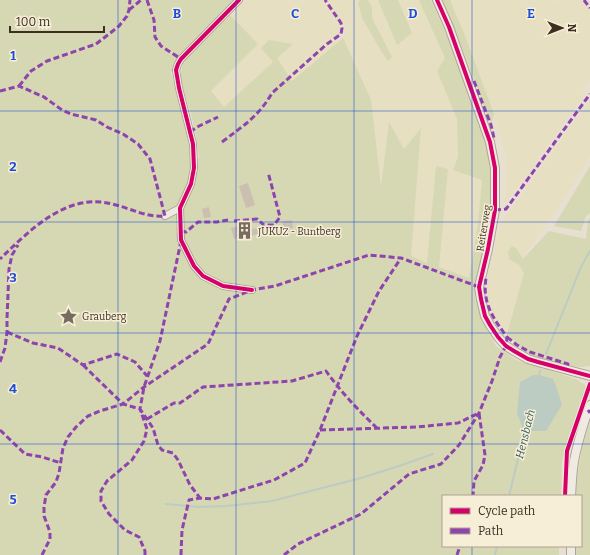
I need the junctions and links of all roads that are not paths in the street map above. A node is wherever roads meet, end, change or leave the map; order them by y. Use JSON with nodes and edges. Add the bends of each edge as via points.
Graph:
{"nodes":[{"id":1,"x":239,"y":0,"type":"edge"},
{"id":2,"x":437,"y":0,"type":"edge"},
{"id":3,"x":180,"y":208,"type":"junction"},
{"id":4,"x":165,"y":216,"type":"dead end"},
{"id":5,"x":252,"y":290,"type":"dead end"},
{"id":6,"x":590,"y":376,"type":"edge"},
{"id":7,"x":590,"y":405,"type":"edge"},
{"id":8,"x":571,"y":495,"type":"edge"}],
"edges":[{"from":1,"to":3,"type":"street","via":[[181,59],[176,70],[192,144],[194,168],[191,184]]},
{"from":2,"to":6,"type":"street","name":"Reiterweg","via":[[490,142],[495,168],[495,210],[479,287],[485,316],[506,346],[514,351],[528,359]]},
{"from":3,"to":4,"type":"street"},
{"from":3,"to":5,"type":"street","via":[[181,240],[202,276],[223,286]]},
{"from":7,"to":8,"type":"street","via":[[575,457]]}]}
